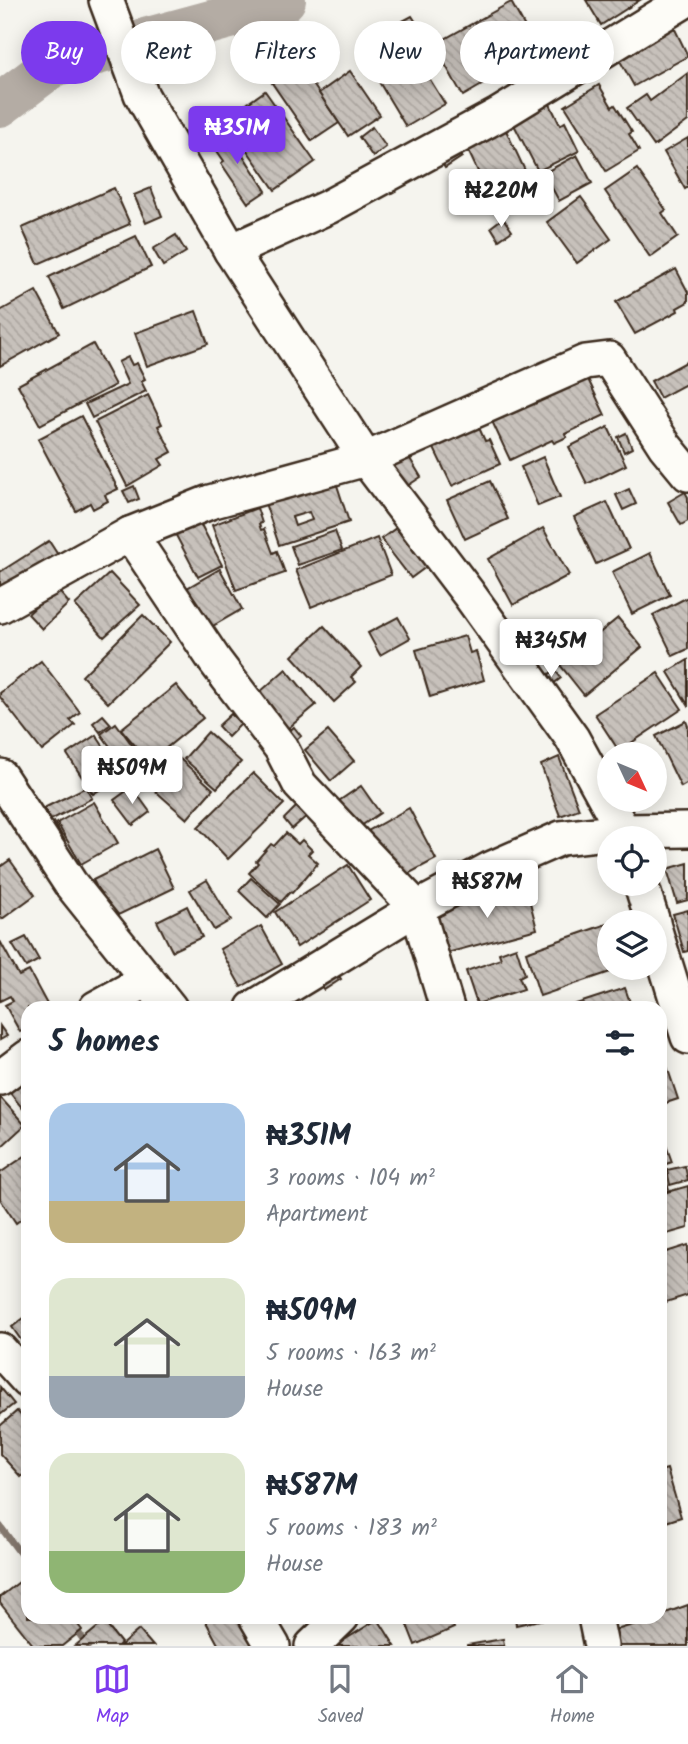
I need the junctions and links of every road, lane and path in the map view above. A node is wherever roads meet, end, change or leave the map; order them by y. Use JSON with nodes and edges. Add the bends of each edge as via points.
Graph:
{"nodes":[{"id":1,"x":106,"y":0,"type":"edge"},
{"id":2,"x":686,"y":0,"type":"edge"},
{"id":3,"x":231,"y":251,"type":"junction"},
{"id":4,"x":366,"y":459,"type":"junction"},
{"id":5,"x":688,"y":474,"type":"edge"},
{"id":6,"x":130,"y":534,"type":"junction"},
{"id":7,"x":1,"y":605,"type":"edge"},
{"id":8,"x":0,"y":776,"type":"edge"},
{"id":9,"x":620,"y":826,"type":"edge"},
{"id":10,"x":688,"y":830,"type":"edge"},
{"id":11,"x":667,"y":832,"type":"edge"},
{"id":12,"x":597,"y":836,"type":"edge"},
{"id":13,"x":417,"y":908,"type":"junction"},
{"id":14,"x":667,"y":968,"type":"edge"},
{"id":15,"x":147,"y":981,"type":"junction"},
{"id":16,"x":109,"y":1001,"type":"edge"},
{"id":17,"x":164,"y":1001,"type":"edge"},
{"id":18,"x":264,"y":1001,"type":"edge"},
{"id":19,"x":445,"y":1001,"type":"edge"},
{"id":20,"x":688,"y":1037,"type":"edge"},
{"id":21,"x":21,"y":1062,"type":"edge"},
{"id":22,"x":0,"y":1078,"type":"edge"},
{"id":23,"x":0,"y":1350,"type":"edge"},
{"id":24,"x":21,"y":1373,"type":"edge"},
{"id":25,"x":260,"y":1624,"type":"edge"},
{"id":26,"x":335,"y":1624,"type":"edge"},
{"id":27,"x":596,"y":1624,"type":"edge"},
{"id":28,"x":274,"y":1646,"type":"edge"},
{"id":29,"x":312,"y":1646,"type":"edge"},
{"id":30,"x":601,"y":1646,"type":"edge"}],
"edges":[{"from":1,"to":3,"type":"street","via":[[141,94]]},
{"from":2,"to":3,"type":"street","via":[[499,115],[328,207]]},
{"from":3,"to":4,"type":"street"},
{"from":4,"to":5,"type":"street","via":[[585,362],[609,359]]},
{"from":4,"to":6,"type":"street","via":[[210,502]]},
{"from":4,"to":9,"type":"street","via":[[572,738]]},
{"from":6,"to":7,"type":"street"},
{"from":6,"to":13,"type":"street","via":[[215,661],[281,748],[300,785]]},
{"from":8,"to":15,"type":"street","via":[[70,883]]},
{"from":10,"to":11,"type":"street"},
{"from":12,"to":13,"type":"street","via":[[561,838]]},
{"from":13,"to":18,"type":"street"},
{"from":13,"to":19,"type":"street"},
{"from":14,"to":20,"type":"street"},
{"from":15,"to":16,"type":"street"},
{"from":15,"to":17,"type":"street"},
{"from":21,"to":22,"type":"street"},
{"from":23,"to":24,"type":"street"},
{"from":25,"to":28,"type":"street"},
{"from":26,"to":29,"type":"street"},
{"from":27,"to":30,"type":"street"}]}
